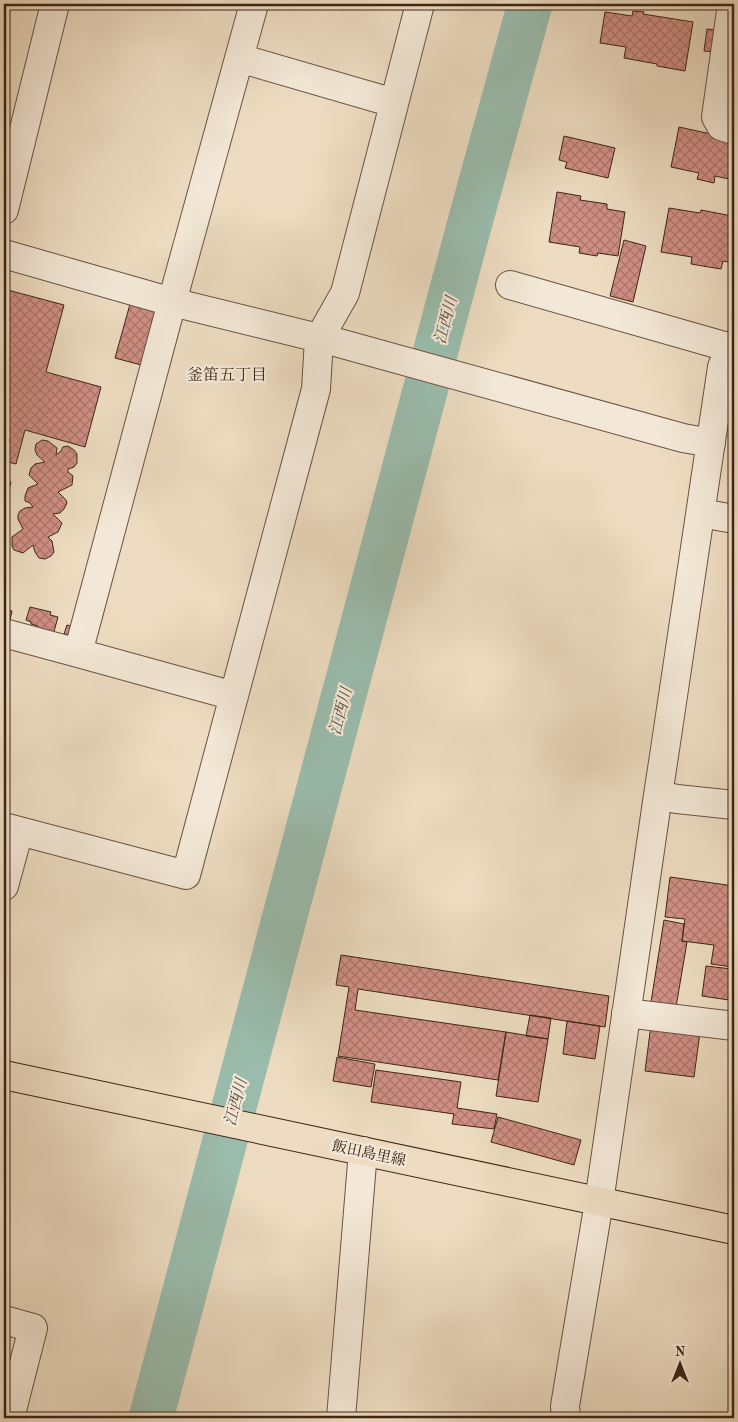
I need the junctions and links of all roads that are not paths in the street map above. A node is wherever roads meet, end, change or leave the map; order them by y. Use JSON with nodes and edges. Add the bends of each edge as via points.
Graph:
{"nodes":[{"id":1,"x":55,"y":4,"type":"edge"},
{"id":2,"x":254,"y":4,"type":"edge"},
{"id":3,"x":420,"y":4,"type":"edge"},
{"id":4,"x":732,"y":4,"type":"edge"},
{"id":5,"x":239,"y":58,"type":"junction"},
{"id":6,"x":394,"y":103,"type":"junction"},
{"id":7,"x":734,"y":130,"type":"edge"},
{"id":8,"x":4,"y":210,"type":"edge"},
{"id":9,"x":4,"y":254,"type":"edge"},
{"id":10,"x":510,"y":285,"type":"dead end"},
{"id":11,"x":172,"y":302,"type":"junction"},
{"id":12,"x":329,"y":341,"type":"junction"},
{"id":13,"x":733,"y":346,"type":"edge"},
{"id":14,"x":711,"y":443,"type":"junction"},
{"id":15,"x":700,"y":513,"type":"junction"},
{"id":16,"x":734,"y":519,"type":"edge"},
{"id":17,"x":4,"y":633,"type":"edge"},
{"id":18,"x":78,"y":652,"type":"junction"},
{"id":19,"x":234,"y":696,"type":"junction"},
{"id":20,"x":658,"y":794,"type":"junction"},
{"id":21,"x":734,"y":805,"type":"edge"},
{"id":22,"x":11,"y":829,"type":"edge"},
{"id":23,"x":4,"y":886,"type":"edge"},
{"id":24,"x":626,"y":1013,"type":"junction"},
{"id":25,"x":734,"y":1026,"type":"edge"},
{"id":26,"x":4,"y":1075,"type":"edge"},
{"id":27,"x":362,"y":1151,"type":"junction"},
{"id":28,"x":599,"y":1202,"type":"junction"},
{"id":29,"x":734,"y":1230,"type":"edge"},
{"id":30,"x":4,"y":1320,"type":"edge"},
{"id":31,"x":10,"y":1418,"type":"edge"},
{"id":32,"x":342,"y":1418,"type":"edge"},
{"id":33,"x":566,"y":1418,"type":"edge"}],
"edges":[{"from":1,"to":8,"type":"street"},
{"from":2,"to":5,"type":"street"},
{"from":3,"to":6,"type":"street"},
{"from":4,"to":7,"type":"street","via":[[716,117],[721,126]]},
{"from":5,"to":6,"type":"street"},
{"from":5,"to":11,"type":"street"},
{"from":6,"to":12,"type":"street","via":[[345,293]]},
{"from":9,"to":11,"type":"street"},
{"from":10,"to":13,"type":"street"},
{"from":11,"to":12,"type":"street"},
{"from":11,"to":18,"type":"street"},
{"from":12,"to":14,"type":"street"},
{"from":12,"to":19,"type":"street"},
{"from":13,"to":14,"type":"street","via":[[722,367]]},
{"from":14,"to":15,"type":"street"},
{"from":15,"to":16,"type":"street"},
{"from":15,"to":20,"type":"street"},
{"from":17,"to":18,"type":"street"},
{"from":18,"to":19,"type":"street"},
{"from":19,"to":22,"type":"street","via":[[186,875]]},
{"from":20,"to":21,"type":"street"},
{"from":20,"to":24,"type":"street"},
{"from":22,"to":23,"type":"street"},
{"from":24,"to":25,"type":"street"},
{"from":24,"to":28,"type":"street"},
{"from":26,"to":27,"type":"main road","name":"飯田島里線"},
{"from":27,"to":28,"type":"main road","name":"飯田島里線"},
{"from":27,"to":32,"type":"street"},
{"from":28,"to":29,"type":"main road","name":"飯田島里線"},
{"from":28,"to":33,"type":"street","via":[[565,1406]]},
{"from":30,"to":31,"type":"street","via":[[33,1328]]}]}
